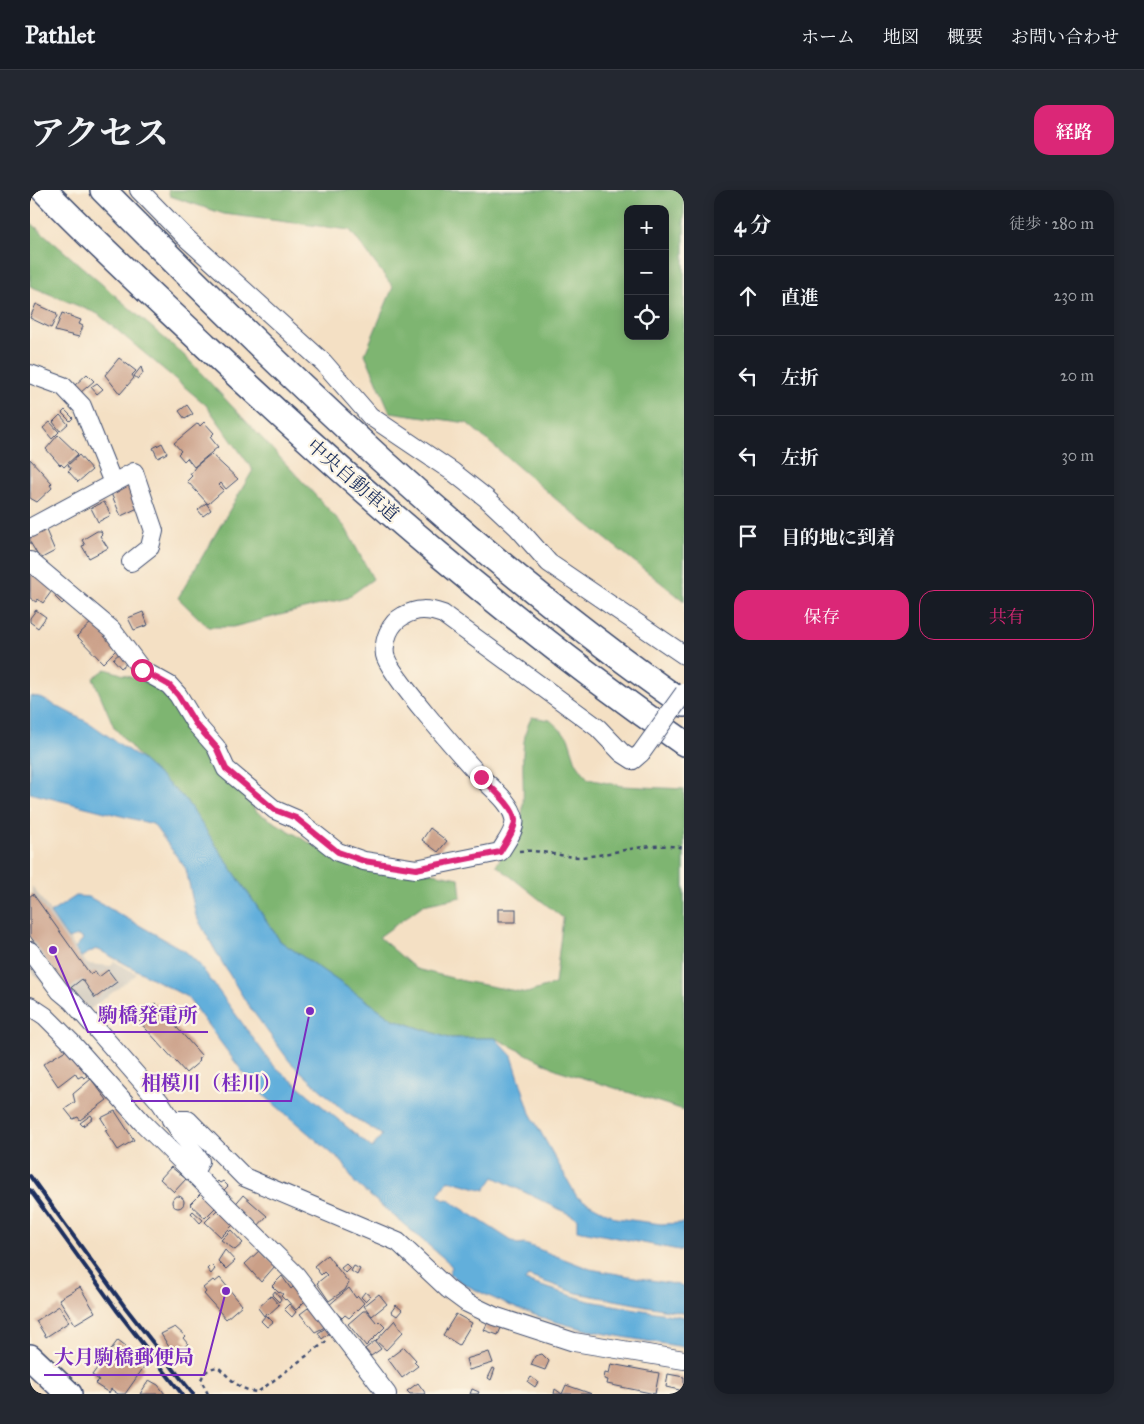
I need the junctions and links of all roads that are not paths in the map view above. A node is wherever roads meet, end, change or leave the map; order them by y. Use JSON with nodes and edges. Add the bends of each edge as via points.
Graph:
{"nodes":[{"id":1,"x":32,"y":190,"type":"edge"},
{"id":2,"x":44,"y":190,"type":"edge"},
{"id":3,"x":103,"y":190,"type":"edge"},
{"id":4,"x":139,"y":190,"type":"edge"},
{"id":5,"x":30,"y":374,"type":"edge"},
{"id":6,"x":284,"y":419,"type":"junction"},
{"id":7,"x":113,"y":483,"type":"junction"},
{"id":8,"x":30,"y":528,"type":"edge"},
{"id":9,"x":30,"y":561,"type":"edge"},
{"id":10,"x":130,"y":562,"type":"dead end"},
{"id":11,"x":684,"y":655,"type":"edge"},
{"id":12,"x":684,"y":693,"type":"edge"},
{"id":13,"x":684,"y":704,"type":"edge"},
{"id":14,"x":684,"y":743,"type":"edge"},
{"id":15,"x":30,"y":951,"type":"edge"},
{"id":16,"x":30,"y":1006,"type":"edge"},
{"id":17,"x":171,"y":1120,"type":"junction"},
{"id":18,"x":194,"y":1173,"type":"junction"},
{"id":19,"x":30,"y":1357,"type":"edge"},
{"id":20,"x":684,"y":1360,"type":"edge"},
{"id":21,"x":69,"y":1394,"type":"edge"},
{"id":22,"x":387,"y":1394,"type":"edge"}],
"edges":[{"from":1,"to":6,"type":"highway","via":[[136,288]]},
{"from":2,"to":6,"type":"highway","name":"中央自動車道"},
{"from":3,"to":13,"type":"highway","name":"中央自動車道","via":[[301,386],[395,472],[582,629]]},
{"from":4,"to":11,"type":"street","via":[[183,235],[324,363],[370,416],[486,498],[550,563]]},
{"from":5,"to":7,"type":"street","via":[[63,386],[82,406]]},
{"from":6,"to":14,"type":"highway","name":"中央自動車道","via":[[468,579],[556,649]]},
{"from":7,"to":8,"type":"street"},
{"from":7,"to":10,"type":"street","via":[[134,472],[154,531],[150,547]]},
{"from":9,"to":12,"type":"street","bridge":true,"via":[[112,630],[142,670],[169,685],[216,747],[226,769],[275,810],[296,818],[338,852],[364,861],[416,869],[500,852],[513,831],[515,819],[506,802],[400,680],[385,656],[386,637],[397,619],[413,610],[430,609],[443,614],[598,728],[633,760]]},
{"from":15,"to":17,"type":"street","via":[[60,991],[160,1102]]},
{"from":16,"to":18,"type":"street","via":[[70,1041],[142,1122]]},
{"from":17,"to":18,"type":"street","via":[[200,1161]]},
{"from":17,"to":20,"type":"street","via":[[188,1120],[244,1177],[398,1242],[448,1289],[494,1316],[574,1342]]},
{"from":18,"to":22,"type":"street","via":[[296,1275]]},
{"from":19,"to":21,"type":"highway"}]}
